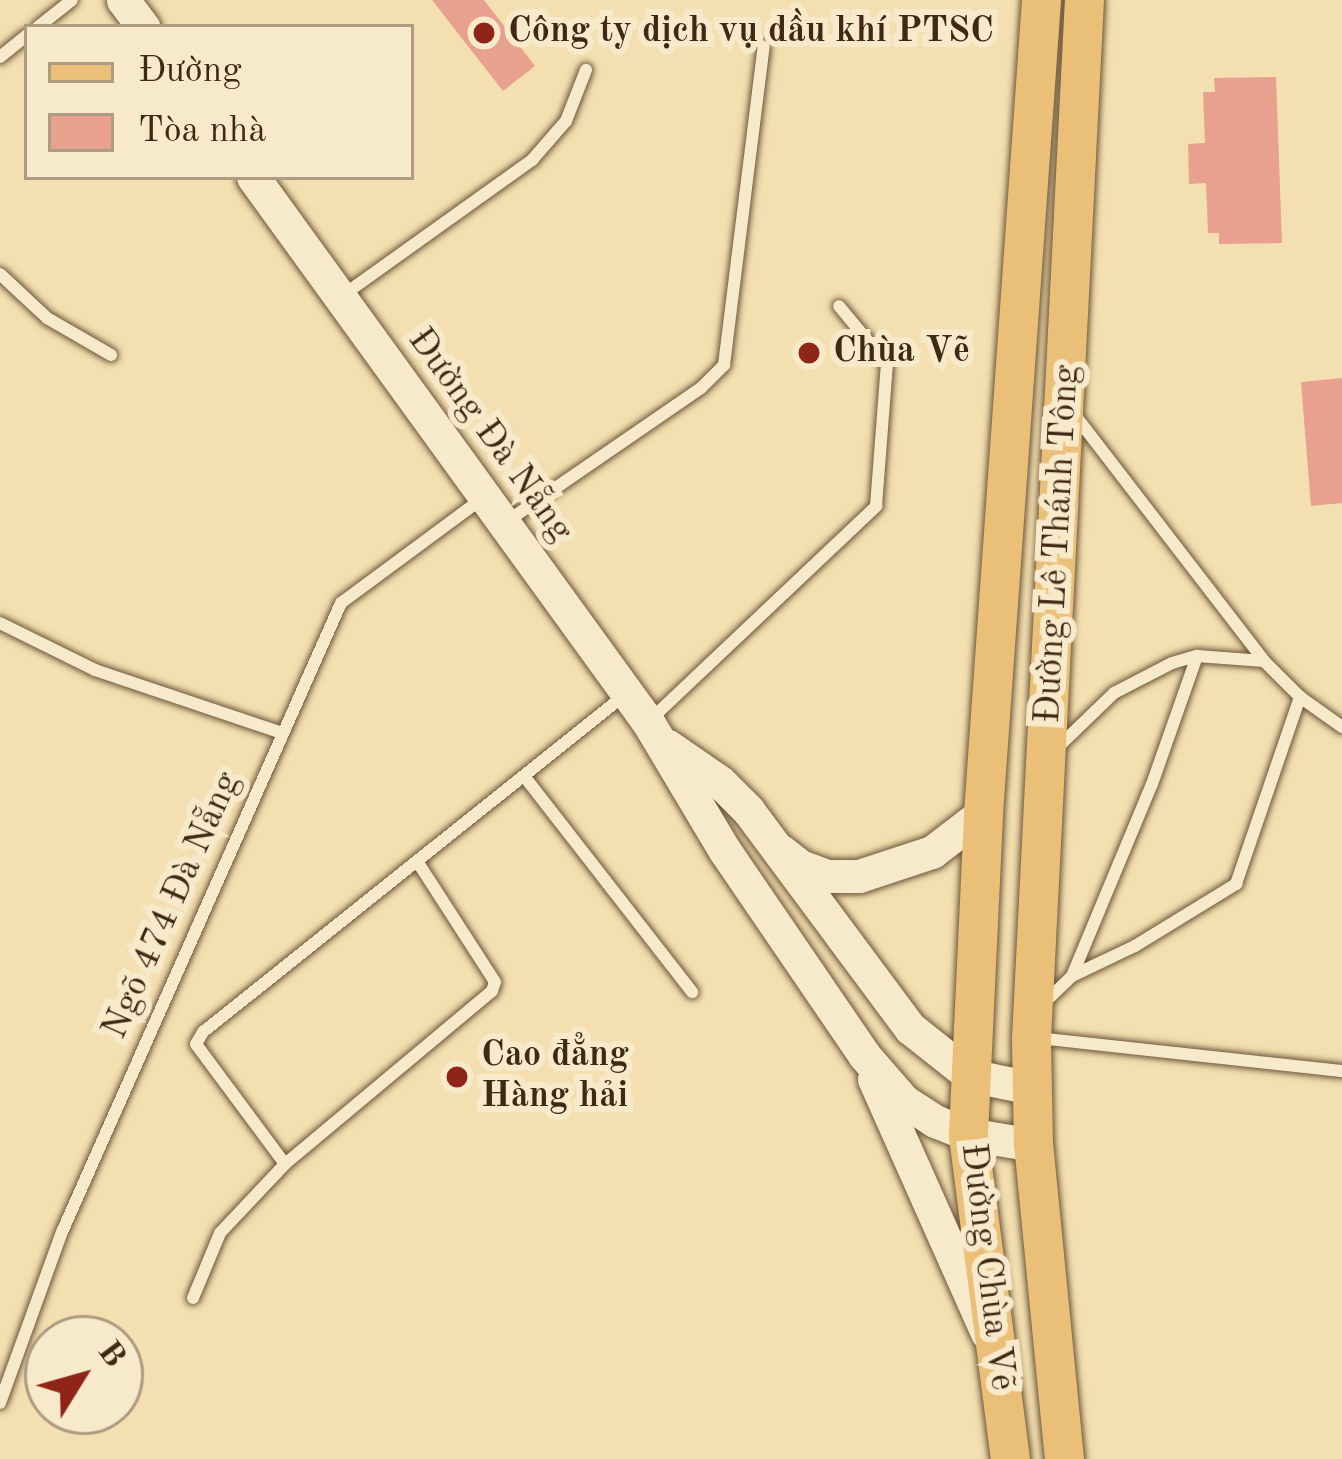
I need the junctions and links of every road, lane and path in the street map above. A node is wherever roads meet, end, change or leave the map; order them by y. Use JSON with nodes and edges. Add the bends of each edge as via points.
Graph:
{"nodes":[{"id":1,"x":72,"y":0,"type":"edge"},
{"id":2,"x":1041,"y":0,"type":"edge"},
{"id":3,"x":1084,"y":0,"type":"edge"},
{"id":4,"x":42,"y":24,"type":"edge"},
{"id":5,"x":24,"y":37,"type":"edge"},
{"id":6,"x":764,"y":46,"type":"dead end"},
{"id":7,"x":0,"y":57,"type":"edge"},
{"id":8,"x":586,"y":70,"type":"dead end"},
{"id":9,"x":255,"y":180,"type":"edge"},
{"id":10,"x":0,"y":274,"type":"edge"},
{"id":11,"x":341,"y":297,"type":"junction"},
{"id":12,"x":839,"y":306,"type":"dead end"},
{"id":13,"x":111,"y":355,"type":"dead end"},
{"id":14,"x":1040,"y":396,"type":"junction"},
{"id":15,"x":495,"y":510,"type":"junction"},
{"id":16,"x":0,"y":623,"type":"edge"},
{"id":17,"x":1197,"y":656,"type":"junction"},
{"id":18,"x":1264,"y":661,"type":"junction"},
{"id":19,"x":627,"y":694,"type":"junction"},
{"id":20,"x":1300,"y":698,"type":"junction"},
{"id":21,"x":1342,"y":727,"type":"edge"},
{"id":22,"x":655,"y":732,"type":"junction"},
{"id":23,"x":281,"y":734,"type":"junction"},
{"id":24,"x":1047,"y":759,"type":"junction"},
{"id":25,"x":524,"y":776,"type":"junction"},
{"id":26,"x":983,"y":813,"type":"junction"},
{"id":27,"x":771,"y":843,"type":"junction"},
{"id":28,"x":417,"y":861,"type":"junction"},
{"id":29,"x":1072,"y":976,"type":"junction"},
{"id":30,"x":692,"y":992,"type":"dead end"},
{"id":31,"x":1032,"y":1025,"type":"junction"},
{"id":32,"x":864,"y":1055,"type":"junction"},
{"id":33,"x":1342,"y":1071,"type":"edge"},
{"id":34,"x":970,"y":1076,"type":"junction"},
{"id":35,"x":1031,"y":1088,"type":"junction"},
{"id":36,"x":968,"y":1134,"type":"junction"},
{"id":37,"x":1034,"y":1145,"type":"junction"},
{"id":38,"x":285,"y":1164,"type":"junction"},
{"id":39,"x":193,"y":1298,"type":"dead end"},
{"id":40,"x":995,"y":1350,"type":"junction"},
{"id":41,"x":0,"y":1403,"type":"edge"},
{"id":42,"x":1010,"y":1459,"type":"edge"},
{"id":43,"x":1064,"y":1459,"type":"edge"}],
"edges":[{"from":1,"to":4,"type":"lane"},
{"from":2,"to":14,"type":"main road","name":"Đường Lê Thánh Tông"},
{"from":3,"to":14,"type":"main road","name":"Đường Lê Thánh Tông"},
{"from":5,"to":7,"type":"lane"},
{"from":6,"to":15,"type":"lane","name":"Ngõ 474 Đà Nẵng","via":[[724,365],[701,388]]},
{"from":8,"to":11,"type":"lane","via":[[566,121],[532,160]]},
{"from":9,"to":11,"type":"main road","name":"Đường Đà Nẵng"},
{"from":10,"to":13,"type":"lane","via":[[47,319]]},
{"from":11,"to":15,"type":"main road","name":"Đường Đà Nẵng"},
{"from":12,"to":22,"type":"lane","via":[[887,364],[877,506]]},
{"from":14,"to":18,"type":"lane"},
{"from":14,"to":24,"type":"main road","name":"Đường Lê Thánh Tông"},
{"from":14,"to":26,"type":"main road","name":"Đường Lê Thánh Tông"},
{"from":15,"to":19,"type":"main road","name":"Đường Đà Nẵng"},
{"from":15,"to":23,"type":"lane","name":"Ngõ 474 Đà Nẵng","via":[[341,603]]},
{"from":16,"to":23,"type":"lane","via":[[95,670]]},
{"from":17,"to":18,"type":"lane"},
{"from":17,"to":24,"type":"lane","via":[[1114,693]]},
{"from":17,"to":29,"type":"lane"},
{"from":18,"to":20,"type":"lane"},
{"from":19,"to":22,"type":"main road","name":"Đường Đà Nẵng"},
{"from":19,"to":25,"type":"lane"},
{"from":20,"to":21,"type":"lane"},
{"from":20,"to":29,"type":"lane","via":[[1236,884]]},
{"from":22,"to":27,"type":"main road","name":"Đường Đà Nẵng","via":[[720,782]]},
{"from":22,"to":32,"type":"main road","name":"Đường Đà Nẵng"},
{"from":23,"to":41,"type":"lane","name":"Ngõ 474 Đà Nẵng","via":[[62,1232]]},
{"from":24,"to":31,"type":"main road","name":"Đường Lê Thánh Tông"},
{"from":25,"to":28,"type":"lane"},
{"from":25,"to":30,"type":"lane"},
{"from":26,"to":27,"type":"main road","via":[[932,852],[860,876],[800,866]]},
{"from":26,"to":34,"type":"main road","name":"Đường Lê Thánh Tông"},
{"from":27,"to":34,"type":"main road","name":"Đường Đà Nẵng","via":[[910,1028]]},
{"from":28,"to":38,"type":"lane","via":[[495,982],[492,991]]},
{"from":28,"to":38,"type":"lane","via":[[196,1044]]},
{"from":29,"to":31,"type":"lane"},
{"from":31,"to":33,"type":"lane"},
{"from":31,"to":35,"type":"main road","name":"Đường Lê Thánh Tông"},
{"from":32,"to":36,"type":"main road","name":"Đường Đà Nẵng","via":[[904,1101]]},
{"from":32,"to":40,"type":"main road"},
{"from":34,"to":35,"type":"main road","name":"Đường Đà Nẵng"},
{"from":34,"to":36,"type":"main road","name":"Đường Chùa Vẽ"},
{"from":35,"to":37,"type":"main road","name":"Đường Chùa Vẽ"},
{"from":36,"to":37,"type":"main road","name":"Đường Đà Nẵng"},
{"from":36,"to":40,"type":"main road","name":"Đường Chùa Vẽ"},
{"from":37,"to":43,"type":"main road","name":"Đường Chùa Vẽ"},
{"from":38,"to":39,"type":"lane","via":[[220,1233]]},
{"from":40,"to":42,"type":"main road","name":"Đường Chùa Vẽ"}]}
